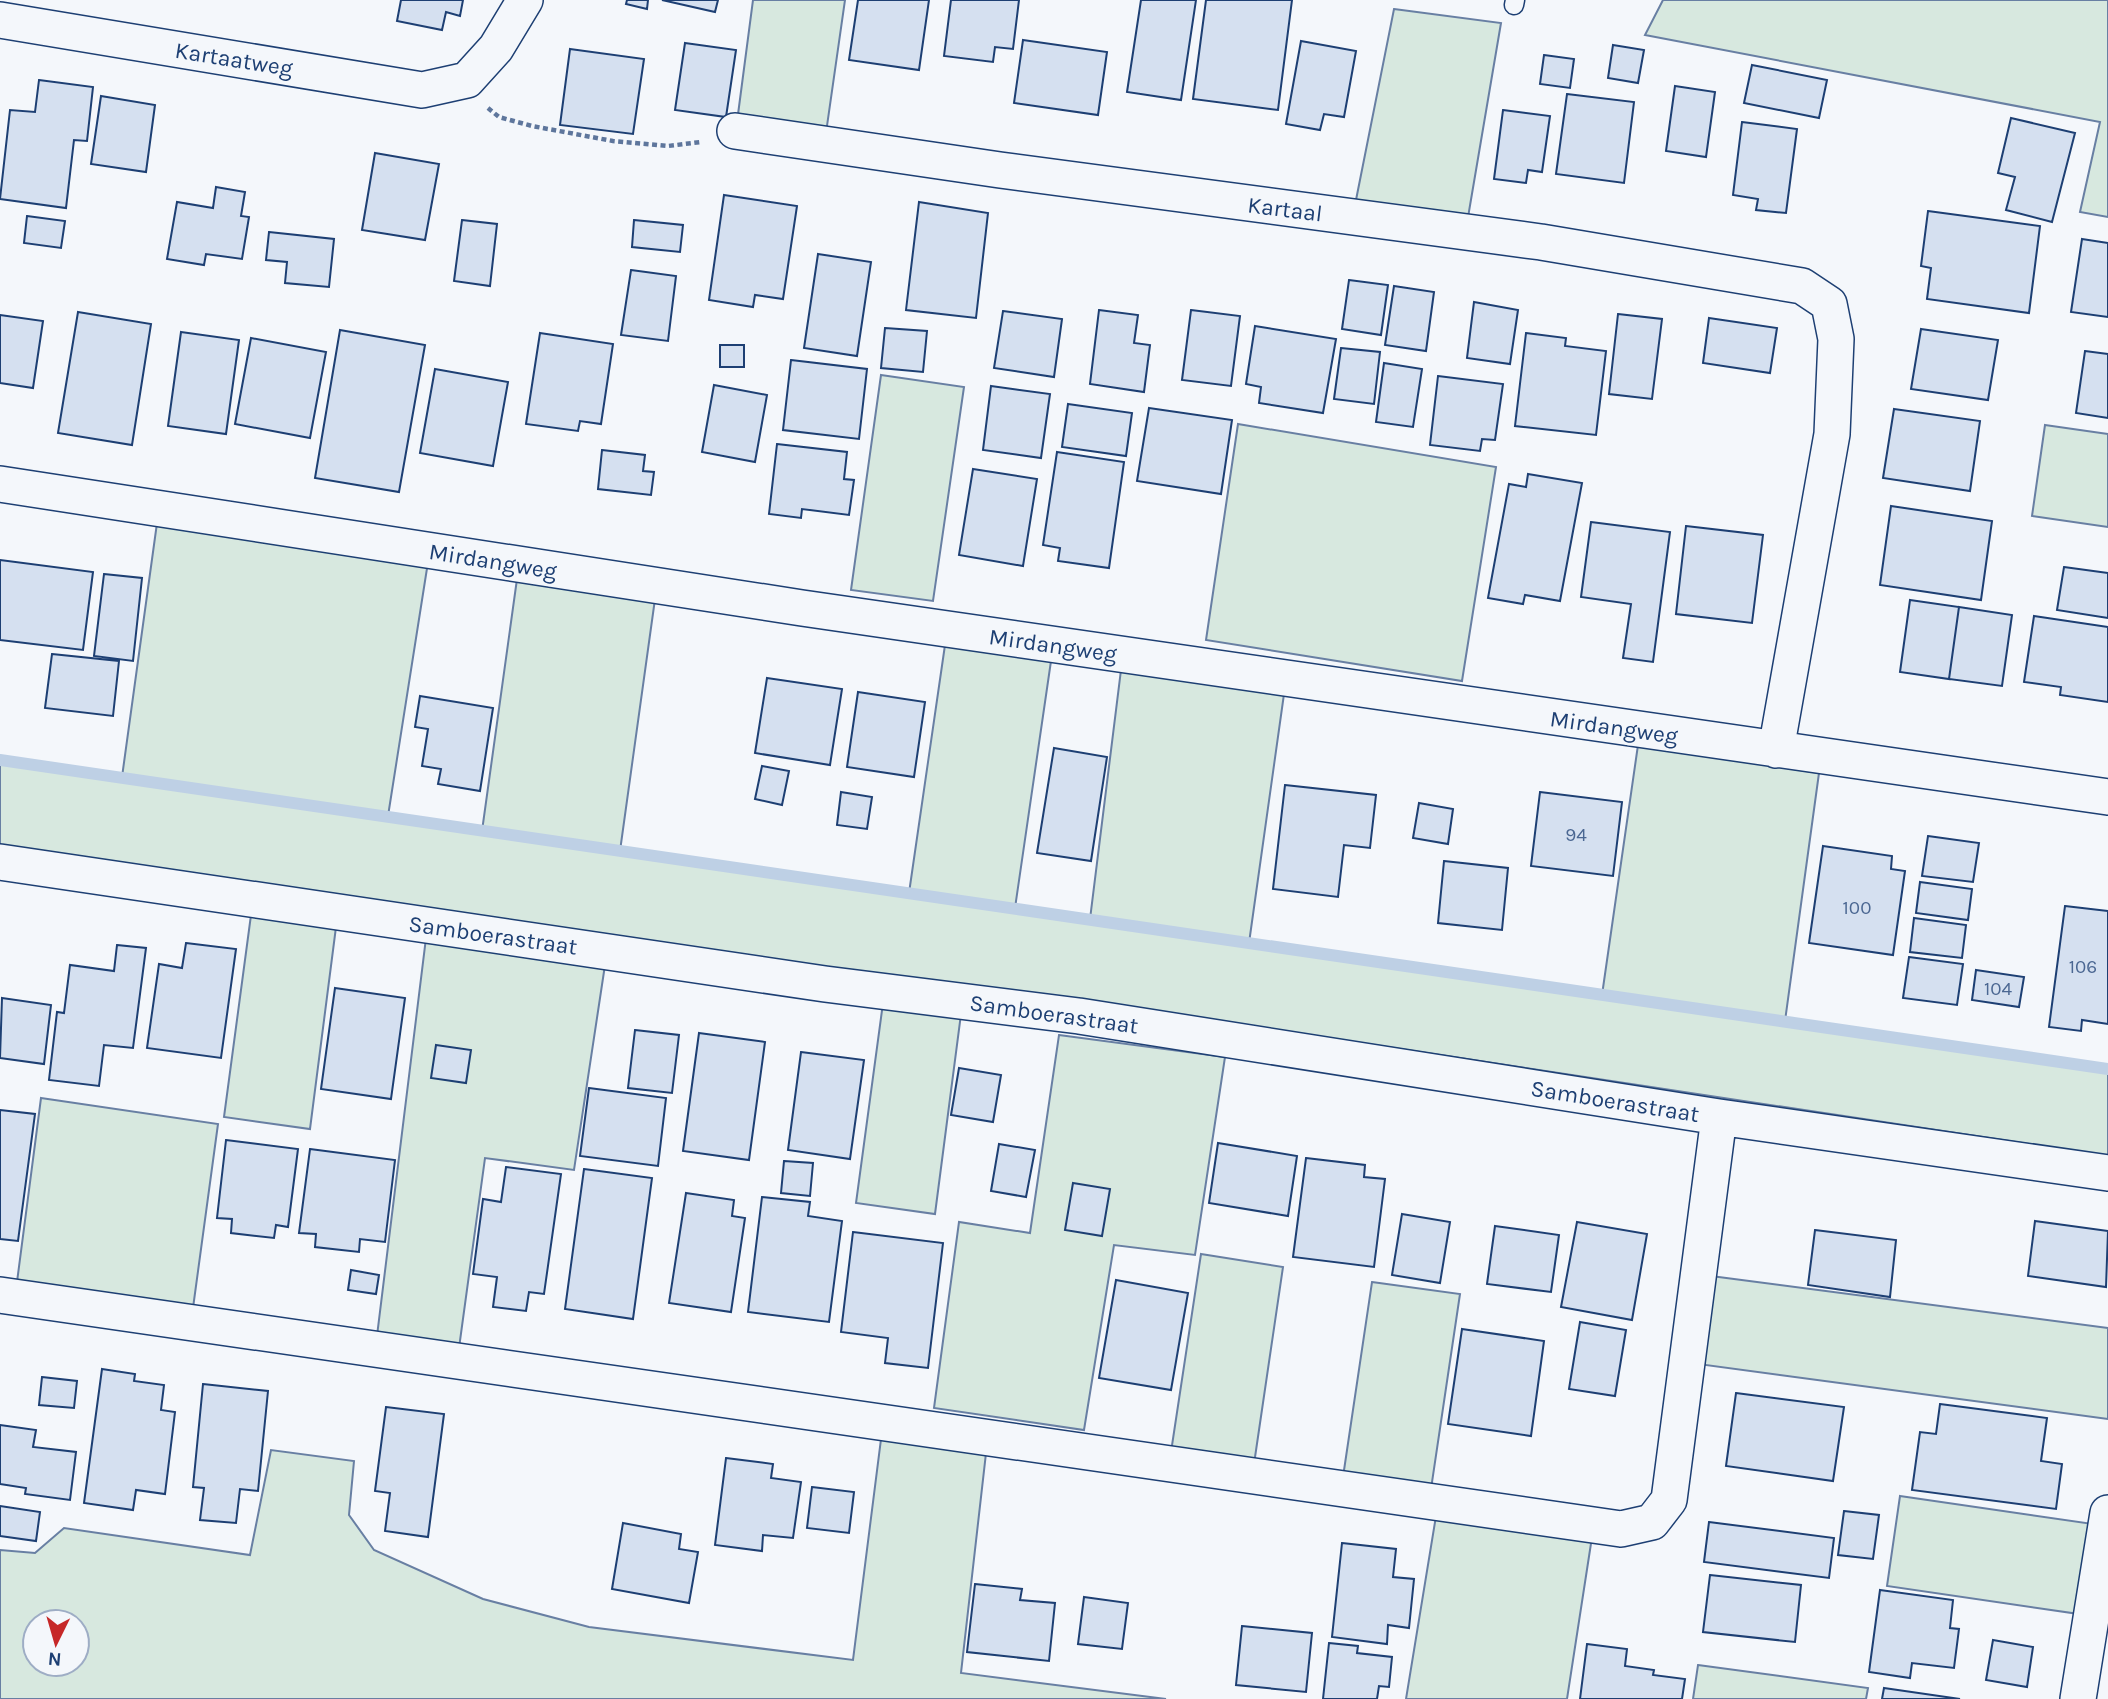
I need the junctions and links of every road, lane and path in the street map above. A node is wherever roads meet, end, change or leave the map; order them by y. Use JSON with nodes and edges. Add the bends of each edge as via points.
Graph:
{"nodes":[{"id":1,"x":525,"y":0,"type":"edge"},
{"id":2,"x":0,"y":20,"type":"edge"},
{"id":3,"x":467,"y":80,"type":"junction"},
{"id":4,"x":735,"y":131,"type":"joint"},
{"id":5,"x":0,"y":484,"type":"edge"},
{"id":6,"x":1776,"y":750,"type":"junction"},
{"id":7,"x":2108,"y":797,"type":"edge"},
{"id":8,"x":0,"y":862,"type":"edge"},
{"id":9,"x":1719,"y":1117,"type":"junction"},
{"id":10,"x":2108,"y":1173,"type":"edge"},
{"id":11,"x":0,"y":1295,"type":"edge"},
{"id":12,"x":2108,"y":1513,"type":"edge"},
{"id":13,"x":2078,"y":1699,"type":"edge"}],
"edges":[{"from":1,"to":3,"type":"street","via":[[496,48]]},
{"from":2,"to":3,"type":"street","name":"Kartaatweg","via":[[422,90]]},
{"from":3,"to":4,"type":"path","via":[[499,117],[545,129],[668,146],[703,142]]},
{"from":4,"to":6,"type":"street","name":"Kartaal","via":[[1541,242],[1802,286],[1829,304],[1836,339],[1832,433]]},
{"from":5,"to":6,"type":"street","name":"Mirdangweg","via":[[802,608]]},
{"from":6,"to":7,"type":"street","name":"Mirdangweg"},
{"from":8,"to":9,"type":"street","name":"Samboerastraat","via":[[811,982],[1079,1016]]},
{"from":9,"to":10,"type":"street","name":"Samboerastraat"},
{"from":9,"to":11,"type":"street","via":[[1669,1500],[1652,1522],[1621,1529]]},
{"from":12,"to":13,"type":"street"}]}
